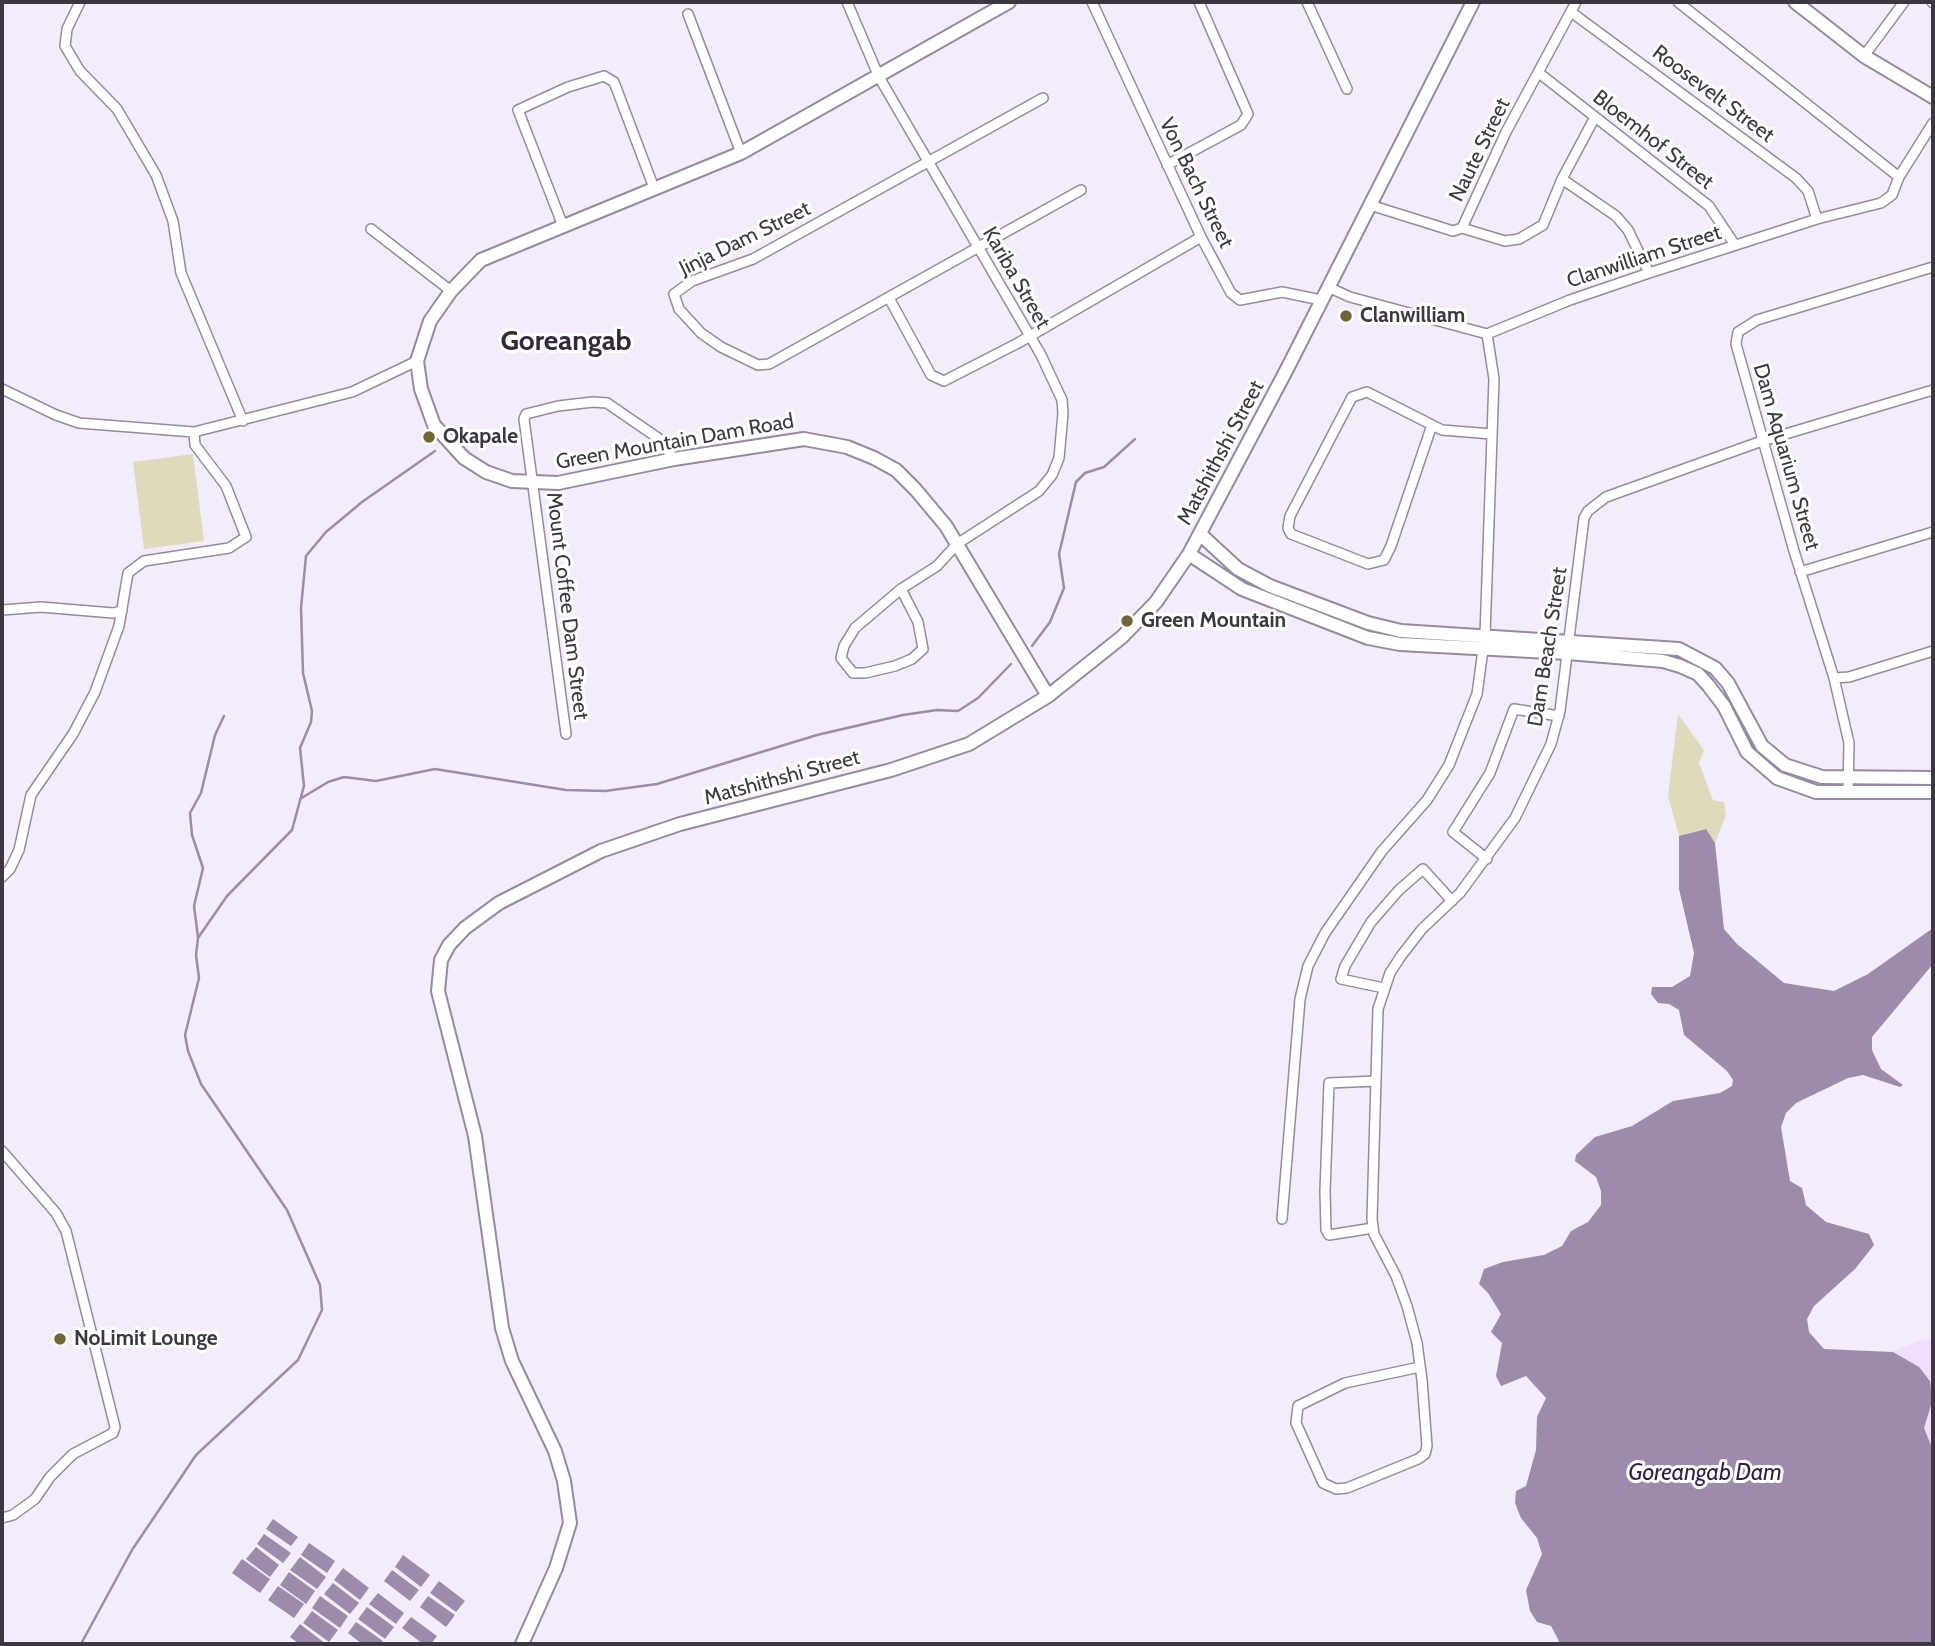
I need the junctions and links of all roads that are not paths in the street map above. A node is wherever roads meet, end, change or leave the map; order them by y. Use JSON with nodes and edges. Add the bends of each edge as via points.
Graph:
{"nodes":[{"id":1,"x":80,"y":2,"type":"edge"},
{"id":2,"x":847,"y":2,"type":"edge"},
{"id":3,"x":1092,"y":2,"type":"edge"},
{"id":4,"x":1199,"y":2,"type":"edge"},
{"id":5,"x":1307,"y":2,"type":"edge"},
{"id":6,"x":1472,"y":2,"type":"edge"},
{"id":7,"x":1576,"y":2,"type":"edge"},
{"id":8,"x":1678,"y":2,"type":"edge"},
{"id":9,"x":1795,"y":2,"type":"edge"},
{"id":10,"x":1904,"y":2,"type":"edge"},
{"id":11,"x":1006,"y":3,"type":"edge"},
{"id":12,"x":1570,"y":12,"type":"junction"},
{"id":13,"x":688,"y":15,"type":"dead end"},
{"id":14,"x":1864,"y":56,"type":"junction"},
{"id":15,"x":1539,"y":73,"type":"junction"},
{"id":16,"x":879,"y":76,"type":"junction"},
{"id":17,"x":1347,"y":89,"type":"dead end"},
{"id":18,"x":1933,"y":97,"type":"edge"},
{"id":19,"x":1043,"y":98,"type":"dead end"},
{"id":20,"x":1595,"y":117,"type":"junction"},
{"id":21,"x":1933,"y":123,"type":"edge"},
{"id":22,"x":741,"y":153,"type":"junction"},
{"id":23,"x":931,"y":163,"type":"junction"},
{"id":24,"x":1167,"y":164,"type":"junction"},
{"id":25,"x":1899,"y":177,"type":"junction"},
{"id":26,"x":1562,"y":179,"type":"junction"},
{"id":27,"x":654,"y":188,"type":"junction"},
{"id":28,"x":1081,"y":190,"type":"dead end"},
{"id":29,"x":1370,"y":205,"type":"junction"},
{"id":30,"x":1817,"y":219,"type":"junction"},
{"id":31,"x":562,"y":226,"type":"junction"},
{"id":32,"x":1462,"y":228,"type":"junction"},
{"id":33,"x":371,"y":229,"type":"dead end"},
{"id":34,"x":1201,"y":237,"type":"junction"},
{"id":35,"x":1735,"y":245,"type":"junction"},
{"id":36,"x":977,"y":247,"type":"junction"},
{"id":37,"x":1933,"y":267,"type":"edge"},
{"id":38,"x":1649,"y":273,"type":"junction"},
{"id":39,"x":1328,"y":287,"type":"junction"},
{"id":40,"x":451,"y":291,"type":"junction"},
{"id":41,"x":889,"y":298,"type":"junction"},
{"id":42,"x":1321,"y":300,"type":"junction"},
{"id":43,"x":1488,"y":334,"type":"junction"},
{"id":44,"x":1030,"y":335,"type":"junction"},
{"id":45,"x":417,"y":361,"type":"junction"},
{"id":46,"x":2,"y":388,"type":"edge"},
{"id":47,"x":1933,"y":390,"type":"edge"},
{"id":48,"x":243,"y":421,"type":"junction"},
{"id":49,"x":1432,"y":425,"type":"junction"},
{"id":50,"x":194,"y":432,"type":"junction"},
{"id":51,"x":1492,"y":434,"type":"junction"},
{"id":52,"x":1762,"y":441,"type":"junction"},
{"id":53,"x":674,"y":459,"type":"junction"},
{"id":54,"x":534,"y":483,"type":"junction"},
{"id":55,"x":1933,"y":532,"type":"edge"},
{"id":56,"x":1200,"y":534,"type":"junction"},
{"id":57,"x":957,"y":544,"type":"junction"},
{"id":58,"x":1189,"y":554,"type":"junction"},
{"id":59,"x":1800,"y":572,"type":"junction"},
{"id":60,"x":901,"y":589,"type":"junction"},
{"id":61,"x":2,"y":610,"type":"edge"},
{"id":62,"x":122,"y":611,"type":"junction"},
{"id":63,"x":1485,"y":635,"type":"junction"},
{"id":64,"x":1569,"y":646,"type":"junction"},
{"id":65,"x":1484,"y":650,"type":"junction"},
{"id":66,"x":1933,"y":651,"type":"edge"},
{"id":67,"x":1834,"y":678,"type":"junction"},
{"id":68,"x":1048,"y":696,"type":"junction"},
{"id":69,"x":1559,"y":716,"type":"junction"},
{"id":70,"x":566,"y":734,"type":"dead end"},
{"id":71,"x":1850,"y":776,"type":"junction"},
{"id":72,"x":1933,"y":778,"type":"edge"},
{"id":73,"x":1848,"y":792,"type":"junction"},
{"id":74,"x":1933,"y":792,"type":"edge"},
{"id":75,"x":1487,"y":859,"type":"junction"},
{"id":76,"x":2,"y":877,"type":"edge"},
{"id":77,"x":1452,"y":901,"type":"junction"},
{"id":78,"x":1384,"y":988,"type":"junction"},
{"id":79,"x":1376,"y":1082,"type":"junction"},
{"id":80,"x":2,"y":1151,"type":"edge"},
{"id":81,"x":1282,"y":1219,"type":"dead end"},
{"id":82,"x":1373,"y":1228,"type":"junction"},
{"id":83,"x":1420,"y":1367,"type":"junction"},
{"id":84,"x":2,"y":1518,"type":"edge"},
{"id":85,"x":522,"y":1644,"type":"edge"}],
"edges":[{"from":1,"to":48,"type":"street","via":[[67,29],[65,46],[80,71],[117,109],[156,175],[173,221],[181,273]]},
{"from":2,"to":16,"type":"street","name":"Kariba Street"},
{"from":3,"to":24,"type":"street","name":"Von Bach Street"},
{"from":4,"to":24,"type":"street","via":[[1248,114],[1241,125]]},
{"from":5,"to":17,"type":"street"},
{"from":6,"to":29,"type":"street","name":"Matshithshi Street"},
{"from":7,"to":12,"type":"street","name":"Naute Street"},
{"from":8,"to":25,"type":"street"},
{"from":9,"to":14,"type":"street"},
{"from":10,"to":14,"type":"street"},
{"from":11,"to":16,"type":"street","name":"Green Mountain Dam Road"},
{"from":12,"to":15,"type":"street","name":"Naute Street"},
{"from":12,"to":30,"type":"street","name":"Roosevelt Street","via":[[1796,178],[1808,191]]},
{"from":13,"to":22,"type":"street"},
{"from":14,"to":18,"type":"street"},
{"from":15,"to":20,"type":"street","name":"Bloemhof Street"},
{"from":15,"to":32,"type":"street","name":"Naute Street"},
{"from":16,"to":22,"type":"street","name":"Green Mountain Dam Road"},
{"from":16,"to":23,"type":"street","name":"Kariba Street"},
{"from":19,"to":23,"type":"street"},
{"from":20,"to":26,"type":"street"},
{"from":20,"to":35,"type":"street","name":"Bloemhof Street","via":[[1709,206]]},
{"from":21,"to":25,"type":"street","name":"Clanwilliam Street"},
{"from":22,"to":27,"type":"street","name":"Green Mountain Dam Road"},
{"from":23,"to":36,"type":"street","name":"Kariba Street"},
{"from":23,"to":41,"type":"street","name":"Jinja Dam Street","via":[[753,259],[692,281],[674,294],[678,309],[701,333],[758,365],[781,359]]},
{"from":24,"to":34,"type":"street","name":"Von Bach Street"},
{"from":25,"to":30,"type":"street","name":"Clanwilliam Street","via":[[1892,195],[1881,203]]},
{"from":26,"to":32,"type":"street","via":[[1548,217],[1532,233],[1505,241]]},
{"from":26,"to":38,"type":"street","via":[[1616,216]]},
{"from":27,"to":31,"type":"street","name":"Green Mountain Dam Road"},
{"from":27,"to":31,"type":"street","via":[[614,82],[604,76],[568,87],[518,110]]},
{"from":28,"to":36,"type":"street","name":"Jinja Dam Street"},
{"from":29,"to":32,"type":"street","name":"Naute Street","via":[[1452,231]]},
{"from":29,"to":39,"type":"street","name":"Matshithshi Street"},
{"from":30,"to":35,"type":"street","name":"Clanwilliam Street"},
{"from":31,"to":40,"type":"street","name":"Green Mountain Dam Road","via":[[481,260]]},
{"from":33,"to":40,"type":"street"},
{"from":34,"to":42,"type":"street","name":"Von Bach Street","via":[[1231,293],[1240,300],[1282,292]]},
{"from":34,"to":44,"type":"street"},
{"from":35,"to":38,"type":"street","name":"Clanwilliam Street"},
{"from":36,"to":41,"type":"street","name":"Jinja Dam Street"},
{"from":36,"to":44,"type":"street","name":"Kariba Street"},
{"from":37,"to":52,"type":"street","name":"Dam Aquarium Street","via":[[1757,320],[1738,332],[1736,344]]},
{"from":38,"to":43,"type":"street","name":"Clanwilliam Street"},
{"from":39,"to":42,"type":"street","name":"Matshithshi Street"},
{"from":39,"to":43,"type":"street"},
{"from":40,"to":45,"type":"street","name":"Green Mountain Dam Road","via":[[430,321]]},
{"from":41,"to":44,"type":"street","via":[[937,381],[954,377]]},
{"from":42,"to":56,"type":"street","name":"Matshithshi Street"},
{"from":43,"to":51,"type":"street","via":[[1494,379]]},
{"from":44,"to":57,"type":"street","name":"Kariba Street","via":[[1062,400],[1059,458],[1039,491]]},
{"from":45,"to":48,"type":"street","via":[[352,392]]},
{"from":45,"to":54,"type":"street","name":"Green Mountain Dam Road","via":[[425,405],[448,443],[486,472]]},
{"from":46,"to":50,"type":"street","via":[[79,423]]},
{"from":47,"to":52,"type":"street","name":"Dam Beach Street"},
{"from":48,"to":50,"type":"street"},
{"from":49,"to":49,"type":"street","via":[[1367,392],[1352,397],[1290,516],[1291,534],[1368,564],[1384,560]]},
{"from":49,"to":51,"type":"street","via":[[1454,432]]},
{"from":50,"to":62,"type":"street","via":[[195,444],[226,486],[246,537],[229,548],[134,566],[128,573]]},
{"from":51,"to":63,"type":"street"},
{"from":52,"to":59,"type":"street","name":"Dam Aquarium Street"},
{"from":52,"to":64,"type":"street","name":"Dam Beach Street","via":[[1595,503],[1584,519]]},
{"from":53,"to":54,"type":"street","name":"Green Mountain Dam Road","via":[[558,483]]},
{"from":53,"to":54,"type":"street","name":"Mount Coffee Dam Street","via":[[658,438],[607,403],[558,406],[526,414],[524,419]]},
{"from":53,"to":57,"type":"street","name":"Green Mountain Dam Road","via":[[804,439],[847,447],[896,470],[930,505]]},
{"from":54,"to":70,"type":"street","name":"Mount Coffee Dam Street"},
{"from":55,"to":59,"type":"street"},
{"from":56,"to":58,"type":"street","name":"Matshithshi Street"},
{"from":56,"to":63,"type":"street","via":[[1238,569],[1269,586],[1368,623],[1401,631]]},
{"from":57,"to":60,"type":"street","name":"Kariba Street","via":[[937,566]]},
{"from":57,"to":68,"type":"street","name":"Green Mountain Dam Road"},
{"from":58,"to":65,"type":"street","via":[[1242,589],[1368,638],[1399,645]]},
{"from":58,"to":68,"type":"street","name":"Matshithshi Street","via":[[1156,602],[1130,629]]},
{"from":59,"to":67,"type":"street","name":"Dam Aquarium Street"},
{"from":60,"to":60,"type":"street","name":"Kariba Street","via":[[855,628],[844,646],[841,659],[853,673],[895,666],[923,649],[918,622]]},
{"from":61,"to":62,"type":"street"},
{"from":62,"to":76,"type":"street","via":[[95,692],[32,795],[21,843]]},
{"from":63,"to":64,"type":"street"},
{"from":63,"to":65,"type":"street"},
{"from":64,"to":65,"type":"street"},
{"from":64,"to":69,"type":"street","name":"Dam Beach Street"},
{"from":64,"to":71,"type":"street","via":[[1679,649],[1715,668],[1770,754],[1802,773]]},
{"from":64,"to":73,"type":"street","via":[[1663,661],[1698,674],[1724,706],[1747,752],[1768,771],[1816,792]]},
{"from":65,"to":81,"type":"street","via":[[1477,694],[1448,765],[1427,800],[1382,851],[1332,923],[1308,967],[1300,999]]},
{"from":66,"to":67,"type":"street"},
{"from":67,"to":71,"type":"street","name":"Dam Aquarium Street","via":[[1849,743]]},
{"from":68,"to":85,"type":"street","name":"Matshithshi Street","via":[[952,750],[680,824],[601,851],[499,903],[457,935],[441,960],[438,991],[475,1136],[502,1328],[512,1361],[555,1451],[570,1523],[556,1568]]},
{"from":69,"to":75,"type":"street","name":"Dam Beach Street","via":[[1535,780]]},
{"from":69,"to":75,"type":"street","via":[[1514,709],[1490,773],[1453,832]]},
{"from":71,"to":72,"type":"street"},
{"from":71,"to":73,"type":"street","name":"Dam Aquarium Street"},
{"from":73,"to":74,"type":"street"},
{"from":75,"to":77,"type":"street","name":"Dam Beach Street"},
{"from":77,"to":78,"type":"street","name":"Dam Beach Street","via":[[1422,929]]},
{"from":77,"to":78,"type":"street","via":[[1423,869],[1371,922],[1341,979]]},
{"from":78,"to":79,"type":"street","name":"Dam Beach Street","via":[[1378,1009]]},
{"from":79,"to":82,"type":"street","name":"Dam Beach Street"},
{"from":79,"to":82,"type":"street","via":[[1329,1083],[1325,1191],[1329,1235]]},
{"from":80,"to":84,"type":"street","via":[[66,1231],[116,1427],[73,1454],[35,1499]]},
{"from":82,"to":83,"type":"street","via":[[1407,1306]]},
{"from":83,"to":83,"type":"street","via":[[1345,1383],[1298,1406],[1296,1423],[1322,1483],[1347,1488],[1425,1454]]}]}
